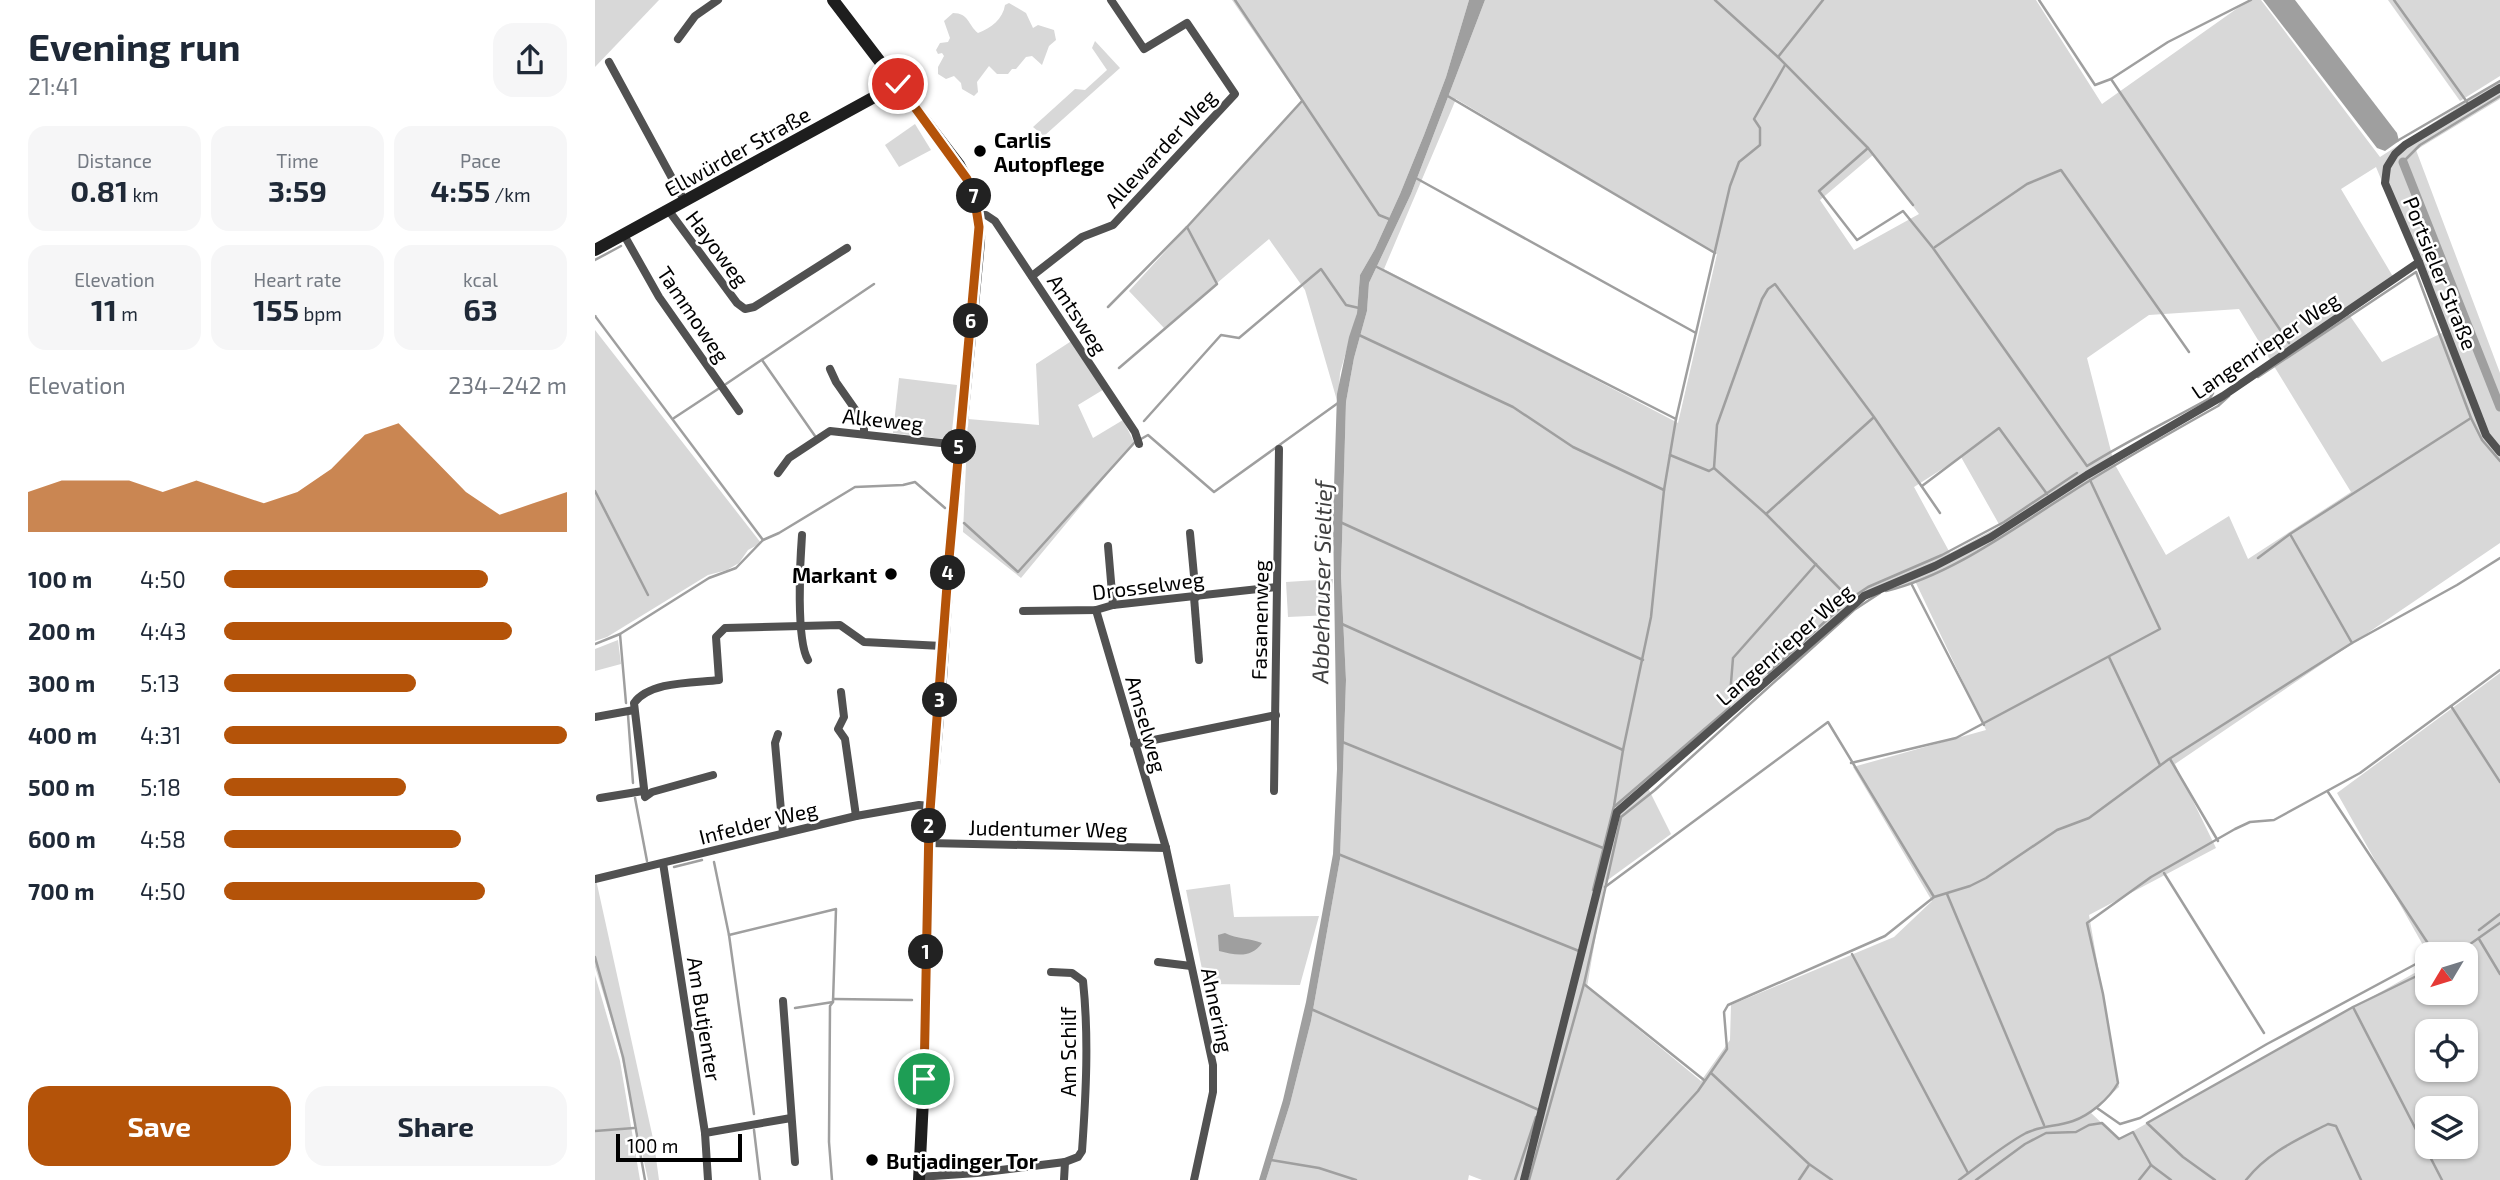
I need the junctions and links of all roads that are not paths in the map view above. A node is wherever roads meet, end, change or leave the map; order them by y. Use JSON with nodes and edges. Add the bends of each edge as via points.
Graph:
{"nodes":[{"id":1,"x":718,"y":0,"type":"edge"},
{"id":2,"x":833,"y":0,"type":"edge"},
{"id":3,"x":1111,"y":0,"type":"edge"},
{"id":4,"x":678,"y":39,"type":"dead end"},
{"id":5,"x":609,"y":62,"type":"dead end"},
{"id":6,"x":898,"y":84,"type":"junction"},
{"id":7,"x":2500,"y":88,"type":"edge"},
{"id":8,"x":685,"y":202,"type":"junction"},
{"id":9,"x":669,"y":211,"type":"junction"},
{"id":10,"x":979,"y":215,"type":"junction"},
{"id":11,"x":624,"y":235,"type":"junction"},
{"id":12,"x":846,"y":248,"type":"dead end"},
{"id":13,"x":595,"y":250,"type":"edge"},
{"id":14,"x":2420,"y":262,"type":"junction"},
{"id":15,"x":1032,"y":276,"type":"junction"},
{"id":16,"x":830,"y":369,"type":"dead end"},
{"id":17,"x":739,"y":411,"type":"dead end"},
{"id":18,"x":864,"y":433,"type":"junction"},
{"id":19,"x":959,"y":444,"type":"junction"},
{"id":20,"x":1139,"y":444,"type":"dead end"},
{"id":21,"x":1279,"y":449,"type":"dead end"},
{"id":22,"x":2500,"y":452,"type":"edge"},
{"id":23,"x":778,"y":473,"type":"dead end"},
{"id":24,"x":1190,"y":533,"type":"dead end"},
{"id":25,"x":801,"y":535,"type":"dead end"},
{"id":26,"x":1108,"y":545,"type":"dead end"},
{"id":27,"x":1276,"y":587,"type":"junction"},
{"id":28,"x":1195,"y":597,"type":"junction"},
{"id":29,"x":1113,"y":605,"type":"junction"},
{"id":30,"x":1096,"y":610,"type":"junction"},
{"id":31,"x":1023,"y":611,"type":"dead end"},
{"id":32,"x":801,"y":625,"type":"junction"},
{"id":33,"x":942,"y":646,"type":"junction"},
{"id":34,"x":808,"y":660,"type":"dead end"},
{"id":35,"x":1199,"y":660,"type":"dead end"},
{"id":36,"x":841,"y":692,"type":"dead end"},
{"id":37,"x":634,"y":710,"type":"junction"},
{"id":38,"x":1276,"y":715,"type":"junction"},
{"id":39,"x":595,"y":717,"type":"edge"},
{"id":40,"x":778,"y":734,"type":"dead end"},
{"id":41,"x":1135,"y":744,"type":"junction"},
{"id":42,"x":713,"y":775,"type":"dead end"},
{"id":43,"x":1274,"y":790,"type":"dead end"},
{"id":44,"x":644,"y":794,"type":"junction"},
{"id":45,"x":600,"y":798,"type":"dead end"},
{"id":46,"x":930,"y":806,"type":"junction"},
{"id":47,"x":856,"y":816,"type":"junction"},
{"id":48,"x":783,"y":833,"type":"junction"},
{"id":49,"x":928,"y":843,"type":"junction"},
{"id":50,"x":1166,"y":848,"type":"junction"},
{"id":51,"x":663,"y":863,"type":"junction"},
{"id":52,"x":595,"y":879,"type":"edge"},
{"id":53,"x":1159,"y":962,"type":"dead end"},
{"id":54,"x":1191,"y":966,"type":"junction"},
{"id":55,"x":1051,"y":972,"type":"dead end"},
{"id":56,"x":783,"y":1001,"type":"dead end"},
{"id":57,"x":791,"y":1118,"type":"junction"},
{"id":58,"x":705,"y":1133,"type":"junction"},
{"id":59,"x":795,"y":1162,"type":"dead end"},
{"id":60,"x":1065,"y":1162,"type":"junction"},
{"id":61,"x":919,"y":1178,"type":"edge"},
{"id":62,"x":708,"y":1180,"type":"edge"},
{"id":63,"x":1064,"y":1180,"type":"edge"},
{"id":64,"x":1194,"y":1180,"type":"edge"},
{"id":65,"x":1524,"y":1180,"type":"edge"}],
"edges":[{"from":1,"to":4,"type":"street","via":[[695,16]]},
{"from":2,"to":6,"type":"main road"},
{"from":3,"to":15,"type":"street","name":"Allewarder Weg","via":[[1143,49],[1187,23],[1235,94],[1113,225],[1082,237]]},
{"from":5,"to":8,"type":"street"},
{"from":6,"to":8,"type":"main road","name":"Ellwürder Straße"},
{"from":6,"to":10,"type":"main road","via":[[959,165]]},
{"from":7,"to":14,"type":"street","name":"Portsieler Straße","via":[[2405,145],[2387,167],[2385,183]]},
{"from":8,"to":9,"type":"main road","name":"Ellwürder Straße"},
{"from":9,"to":11,"type":"main road","name":"Ellwürder Straße"},
{"from":9,"to":12,"type":"street","name":"Hayoweg","via":[[745,309]]},
{"from":10,"to":15,"type":"street","name":"Amtsweg","via":[[995,221]]},
{"from":10,"to":19,"type":"main road"},
{"from":11,"to":13,"type":"main road","name":"Ellwürder Straße"},
{"from":11,"to":17,"type":"street","name":"Tammoweg","via":[[659,297]]},
{"from":14,"to":22,"type":"street","name":"Portsieler Straße","via":[[2486,435]]},
{"from":14,"to":65,"type":"street","name":"Langenrieper Weg","via":[[2223,396],[1991,537],[1864,596],[1617,812]]},
{"from":15,"to":20,"type":"street","name":"Amtsweg"},
{"from":16,"to":18,"type":"street","via":[[864,422]]},
{"from":18,"to":19,"type":"street","name":"Alkeweg"},
{"from":18,"to":23,"type":"street","name":"Alkeweg","via":[[830,431],[789,458]]},
{"from":19,"to":33,"type":"main road"},
{"from":21,"to":27,"type":"street","name":"Fasanenweg"},
{"from":24,"to":28,"type":"street"},
{"from":25,"to":32,"type":"street"},
{"from":26,"to":29,"type":"street"},
{"from":27,"to":28,"type":"street","name":"Drosselweg"},
{"from":27,"to":38,"type":"street","name":"Fasanenweg"},
{"from":28,"to":29,"type":"street","name":"Drosselweg"},
{"from":28,"to":35,"type":"street"},
{"from":29,"to":30,"type":"street","name":"Drosselweg"},
{"from":30,"to":31,"type":"street","name":"Drosselweg"},
{"from":30,"to":41,"type":"street","name":"Amselweg"},
{"from":32,"to":33,"type":"street","via":[[840,625],[864,642]]},
{"from":32,"to":34,"type":"street"},
{"from":32,"to":37,"type":"street","via":[[726,628],[716,638],[719,680],[660,688],[638,698]]},
{"from":33,"to":46,"type":"main road"},
{"from":36,"to":47,"type":"street","via":[[844,717],[838,729],[845,739]]},
{"from":37,"to":39,"type":"street"},
{"from":37,"to":44,"type":"street"},
{"from":38,"to":41,"type":"street"},
{"from":38,"to":43,"type":"street","name":"Fasanenweg"},
{"from":40,"to":48,"type":"street"},
{"from":41,"to":50,"type":"street","name":"Amselweg"},
{"from":42,"to":44,"type":"street"},
{"from":44,"to":45,"type":"street"},
{"from":46,"to":47,"type":"street","name":"Infelder Weg"},
{"from":46,"to":49,"type":"main road"},
{"from":47,"to":48,"type":"street","name":"Infelder Weg"},
{"from":48,"to":51,"type":"street","name":"Infelder Weg"},
{"from":49,"to":50,"type":"street","name":"Judentumer Weg"},
{"from":49,"to":61,"type":"main road"},
{"from":50,"to":54,"type":"street","name":"Ahnering"},
{"from":51,"to":52,"type":"street","name":"Infelder Weg"},
{"from":51,"to":58,"type":"street","name":"Am Butjenter"},
{"from":53,"to":54,"type":"street"},
{"from":54,"to":64,"type":"street","name":"Ahnering","via":[[1213,1065],[1213,1092]]},
{"from":55,"to":60,"type":"street","name":"Am Schilf","via":[[1072,973],[1083,981],[1086,1009],[1082,1151]]},
{"from":56,"to":57,"type":"street"},
{"from":57,"to":58,"type":"street"},
{"from":57,"to":59,"type":"street"},
{"from":58,"to":62,"type":"street","name":"Am Butjenter"},
{"from":60,"to":61,"type":"street"},
{"from":60,"to":63,"type":"street"}]}
